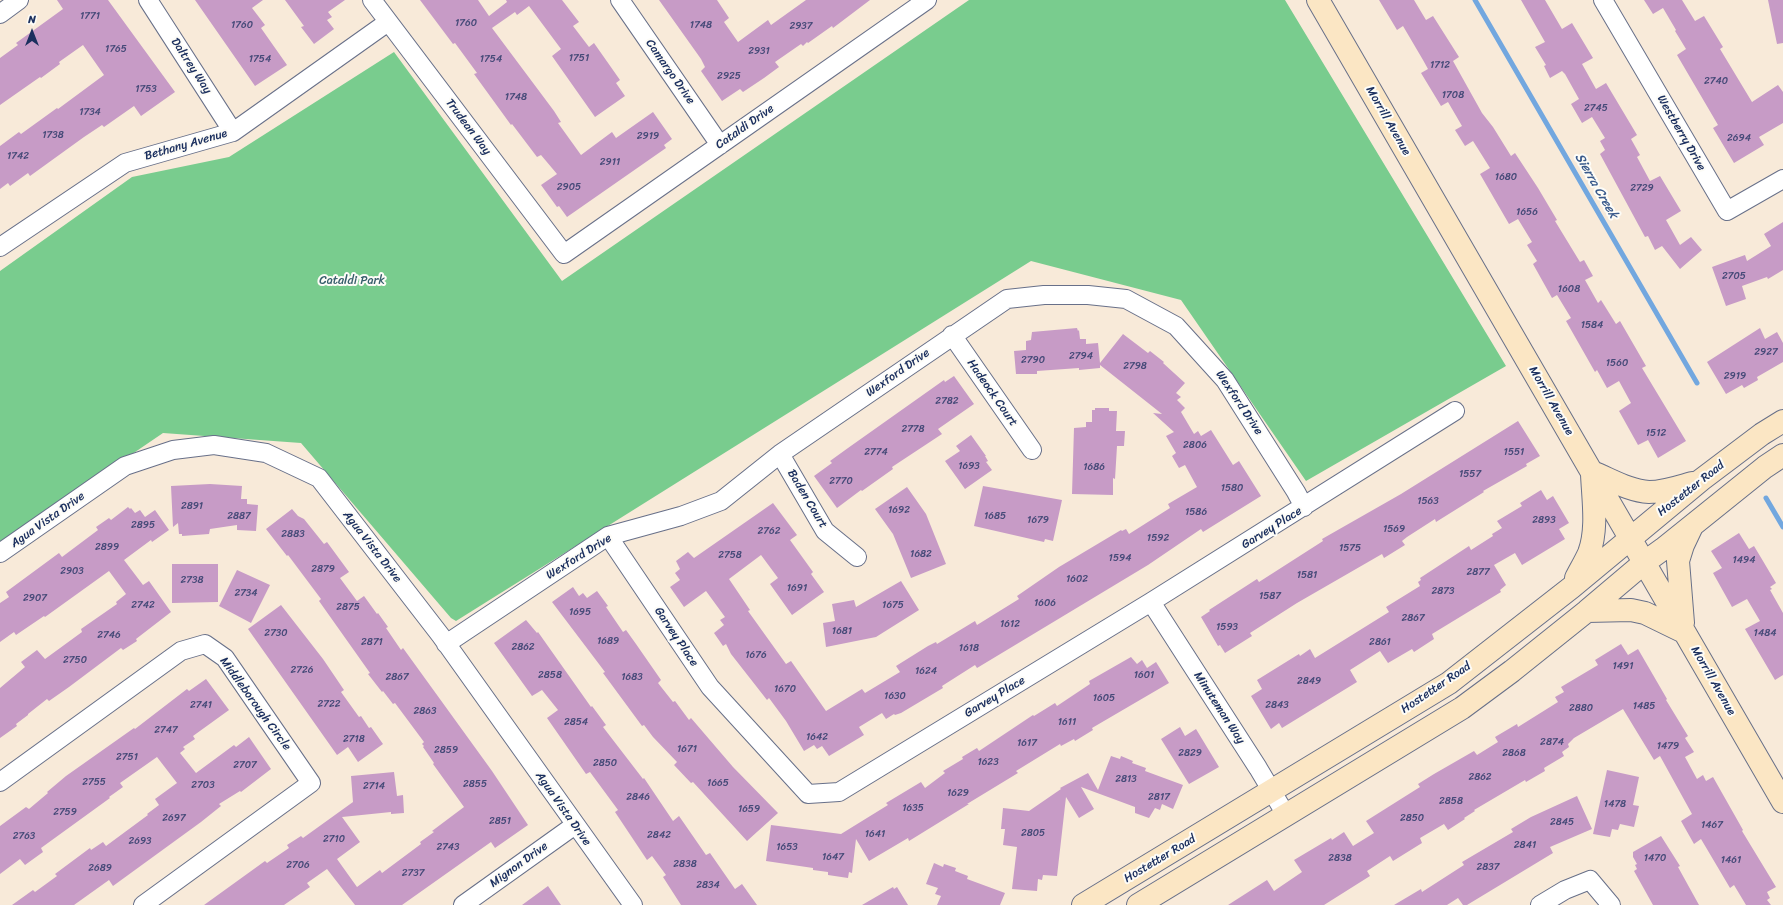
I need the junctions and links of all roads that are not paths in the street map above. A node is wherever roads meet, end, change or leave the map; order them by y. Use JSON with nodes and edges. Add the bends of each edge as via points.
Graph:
{"nodes":[{"id":1,"x":19,"y":0,"type":"edge"},
{"id":2,"x":148,"y":0,"type":"edge"},
{"id":3,"x":372,"y":0,"type":"edge"},
{"id":4,"x":620,"y":0,"type":"edge"},
{"id":5,"x":927,"y":0,"type":"edge"},
{"id":6,"x":1318,"y":0,"type":"edge"},
{"id":7,"x":1603,"y":0,"type":"edge"},
{"id":8,"x":0,"y":14,"type":"edge"},
{"id":9,"x":388,"y":22,"type":"junction"},
{"id":10,"x":233,"y":132,"type":"junction"},
{"id":11,"x":720,"y":145,"type":"junction"},
{"id":12,"x":1783,"y":179,"type":"edge"},
{"id":13,"x":0,"y":247,"type":"edge"},
{"id":14,"x":564,"y":254,"type":"joint"},
{"id":15,"x":952,"y":336,"type":"junction"},
{"id":16,"x":1455,"y":411,"type":"dead end"},
{"id":17,"x":1783,"y":421,"type":"edge"},
{"id":18,"x":1032,"y":450,"type":"dead end"},
{"id":19,"x":780,"y":454,"type":"junction"},
{"id":20,"x":1783,"y":455,"type":"edge"},
{"id":21,"x":1592,"y":472,"type":"junction"},
{"id":22,"x":1701,"y":480,"type":"junction"},
{"id":23,"x":1304,"y":507,"type":"junction"},
{"id":24,"x":1693,"y":523,"type":"junction"},
{"id":25,"x":608,"y":536,"type":"junction"},
{"id":26,"x":1631,"y":538,"type":"junction"},
{"id":27,"x":0,"y":553,"type":"edge"},
{"id":28,"x":857,"y":557,"type":"dead end"},
{"id":29,"x":1644,"y":562,"type":"junction"},
{"id":30,"x":1572,"y":587,"type":"junction"},
{"id":31,"x":1151,"y":602,"type":"junction"},
{"id":32,"x":1587,"y":611,"type":"junction"},
{"id":33,"x":1684,"y":632,"type":"junction"},
{"id":34,"x":446,"y":644,"type":"junction"},
{"id":35,"x":0,"y":782,"type":"edge"},
{"id":36,"x":1271,"y":791,"type":"junction"},
{"id":37,"x":1783,"y":802,"type":"edge"},
{"id":38,"x":1286,"y":815,"type":"junction"},
{"id":39,"x":575,"y":825,"type":"junction"},
{"id":40,"x":143,"y":905,"type":"edge"},
{"id":41,"x":463,"y":905,"type":"edge"},
{"id":42,"x":633,"y":905,"type":"edge"},
{"id":43,"x":1083,"y":905,"type":"edge"},
{"id":44,"x":1138,"y":905,"type":"edge"},
{"id":45,"x":1540,"y":905,"type":"edge"},
{"id":46,"x":1611,"y":905,"type":"edge"}],
"edges":[{"from":1,"to":8,"type":"street"},
{"from":2,"to":10,"type":"street","name":"Daltrey Way"},
{"from":3,"to":9,"type":"street","name":"Trudean Way"},
{"from":4,"to":11,"type":"street","name":"Camargo Drive"},
{"from":5,"to":11,"type":"street","name":"Cataldi Drive"},
{"from":6,"to":21,"type":"main road","name":"Morrill Avenue"},
{"from":7,"to":12,"type":"street","name":"Westberry Drive","via":[[1727,211]]},
{"from":9,"to":10,"type":"street","name":"Bethany Avenue"},
{"from":9,"to":14,"type":"street","name":"Trudean Way"},
{"from":10,"to":13,"type":"street","name":"Bethany Avenue","via":[[125,163]]},
{"from":11,"to":14,"type":"street","name":"Cataldi Drive"},
{"from":15,"to":18,"type":"street","name":"Hadeock Court"},
{"from":15,"to":19,"type":"street","name":"Wexford Drive"},
{"from":15,"to":23,"type":"street","name":"Wexford Drive","via":[[1007,299],[1044,295],[1088,295],[1126,299],[1176,326],[1225,380]]},
{"from":16,"to":23,"type":"street","name":"Garvey Place"},
{"from":17,"to":22,"type":"main road","name":"Hostetter Road"},
{"from":19,"to":25,"type":"street","name":"Wexford Drive","via":[[722,501],[681,516]]},
{"from":19,"to":28,"type":"street","name":"Baden Court","via":[[825,531]]},
{"from":20,"to":24,"type":"main road"},
{"from":21,"to":22,"type":"main road","via":[[1648,492],[1669,490]]},
{"from":21,"to":26,"type":"main road","name":"Morrill Avenue"},
{"from":21,"to":30,"type":"main road","via":[[1592,537],[1589,552]]},
{"from":22,"to":26,"type":"main road","name":"Hostetter Road"},
{"from":23,"to":31,"type":"street","name":"Garvey Place"},
{"from":24,"to":29,"type":"main road"},
{"from":24,"to":33,"type":"main road","via":[[1678,561]]},
{"from":25,"to":31,"type":"street","name":"Garvey Place","via":[[710,687],[808,794],[839,792]]},
{"from":25,"to":34,"type":"street","name":"Wexford Drive"},
{"from":26,"to":29,"type":"main road","name":"Morrill Avenue"},
{"from":26,"to":30,"type":"main road","name":"Hostetter Road"},
{"from":27,"to":34,"type":"street","name":"Agua Vista Drive","via":[[125,466],[173,450],[214,445],[266,453],[319,478]]},
{"from":29,"to":32,"type":"main road"},
{"from":29,"to":33,"type":"main road","name":"Morrill Avenue"},
{"from":30,"to":36,"type":"main road","name":"Hostetter Road","via":[[1449,682]]},
{"from":31,"to":36,"type":"street","name":"Minuteman Way"},
{"from":32,"to":33,"type":"main road","via":[[1631,610],[1645,613]]},
{"from":32,"to":38,"type":"main road","via":[[1462,708]]},
{"from":33,"to":37,"type":"main road","name":"Morrill Avenue"},
{"from":34,"to":39,"type":"street","name":"Agua Vista Drive"},
{"from":35,"to":40,"type":"street","name":"Middleborough Circle","via":[[181,651],[205,644],[225,658],[311,783]]},
{"from":36,"to":38,"type":"street","name":"Minuteman Way"},
{"from":36,"to":43,"type":"main road","name":"Hostetter Road"},
{"from":38,"to":44,"type":"main road"},
{"from":39,"to":41,"type":"street","name":"Mignon Drive"},
{"from":39,"to":42,"type":"street","name":"Agua Vista Drive"},
{"from":45,"to":46,"type":"street","via":[[1565,890],[1590,880]]}]}
